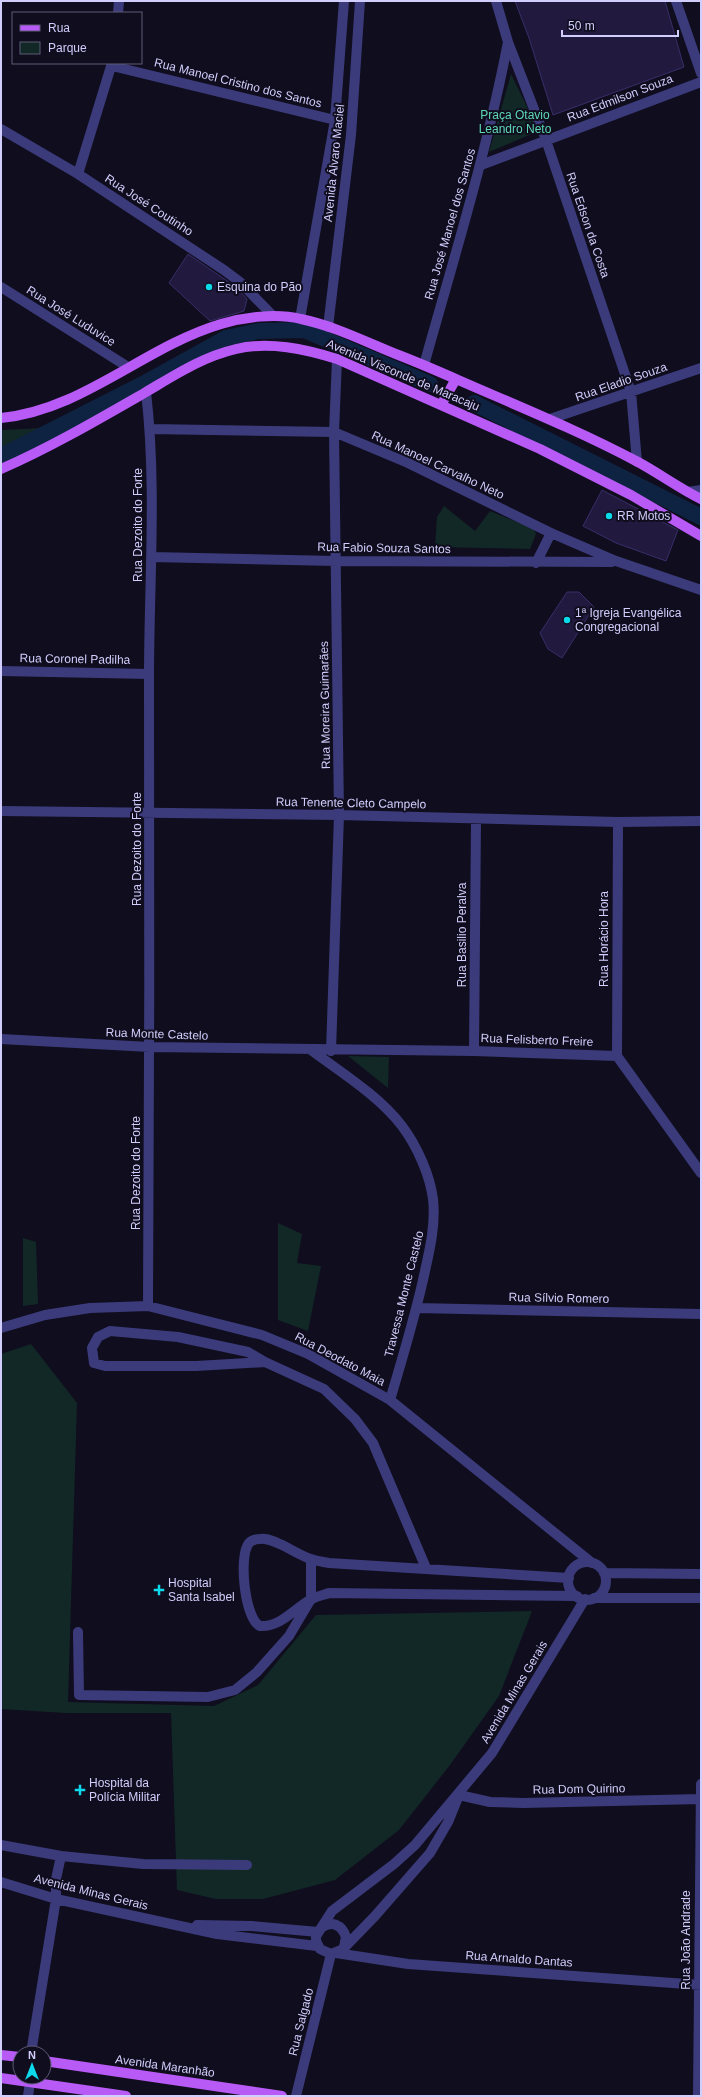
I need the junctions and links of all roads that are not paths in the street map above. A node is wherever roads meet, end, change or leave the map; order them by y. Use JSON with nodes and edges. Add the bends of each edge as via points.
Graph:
{"nodes":[{"id":1,"x":119,"y":1,"type":"edge"},
{"id":2,"x":344,"y":1,"type":"edge"},
{"id":3,"x":360,"y":1,"type":"edge"},
{"id":4,"x":496,"y":1,"type":"edge"},
{"id":5,"x":676,"y":1,"type":"edge"},
{"id":6,"x":118,"y":12,"type":"edge"},
{"id":7,"x":508,"y":42,"type":"junction"},
{"id":8,"x":112,"y":64,"type":"edge"},
{"id":9,"x":701,"y":73,"type":"edge"},
{"id":10,"x":701,"y":82,"type":"edge"},
{"id":11,"x":335,"y":120,"type":"junction"},
{"id":12,"x":1,"y":129,"type":"edge"},
{"id":13,"x":546,"y":140,"type":"junction"},
{"id":14,"x":480,"y":165,"type":"junction"},
{"id":15,"x":78,"y":174,"type":"junction"},
{"id":16,"x":1,"y":287,"type":"edge"},
{"id":17,"x":274,"y":316,"type":"junction"},
{"id":18,"x":300,"y":319,"type":"junction"},
{"id":19,"x":328,"y":327,"type":"junction"},
{"id":20,"x":337,"y":359,"type":"junction"},
{"id":21,"x":424,"y":365,"type":"junction"},
{"id":22,"x":128,"y":368,"type":"junction"},
{"id":23,"x":701,"y":368,"type":"edge"},
{"id":24,"x":456,"y":379,"type":"junction"},
{"id":25,"x":146,"y":392,"type":"junction"},
{"id":26,"x":631,"y":392,"type":"junction"},
{"id":27,"x":441,"y":405,"type":"junction"},
{"id":28,"x":1,"y":418,"type":"edge"},
{"id":29,"x":550,"y":419,"type":"junction"},
{"id":30,"x":150,"y":429,"type":"junction"},
{"id":31,"x":334,"y":432,"type":"junction"},
{"id":32,"x":637,"y":462,"type":"junction"},
{"id":33,"x":1,"y":469,"type":"edge"},
{"id":34,"x":701,"y":490,"type":"edge"},
{"id":35,"x":688,"y":492,"type":"junction"},
{"id":36,"x":701,"y":499,"type":"edge"},
{"id":37,"x":551,"y":533,"type":"junction"},
{"id":38,"x":701,"y":536,"type":"edge"},
{"id":39,"x":151,"y":557,"type":"junction"},
{"id":40,"x":336,"y":561,"type":"junction"},
{"id":41,"x":616,"y":562,"type":"junction"},
{"id":42,"x":536,"y":563,"type":"junction"},
{"id":43,"x":701,"y":590,"type":"edge"},
{"id":44,"x":1,"y":671,"type":"edge"},
{"id":45,"x":149,"y":674,"type":"junction"},
{"id":46,"x":1,"y":811,"type":"edge"},
{"id":47,"x":150,"y":813,"type":"junction"},
{"id":48,"x":339,"y":815,"type":"junction"},
{"id":49,"x":476,"y":819,"type":"junction"},
{"id":50,"x":701,"y":821,"type":"edge"},
{"id":51,"x":618,"y":822,"type":"junction"},
{"id":52,"x":1,"y":1039,"type":"edge"},
{"id":53,"x":150,"y":1047,"type":"junction"},
{"id":54,"x":311,"y":1050,"type":"junction"},
{"id":55,"x":331,"y":1051,"type":"junction"},
{"id":56,"x":474,"y":1051,"type":"junction"},
{"id":57,"x":617,"y":1056,"type":"junction"},
{"id":58,"x":701,"y":1173,"type":"edge"},
{"id":59,"x":148,"y":1306,"type":"junction"},
{"id":60,"x":417,"y":1308,"type":"junction"},
{"id":61,"x":701,"y":1314,"type":"edge"},
{"id":62,"x":1,"y":1328,"type":"edge"},
{"id":63,"x":265,"y":1362,"type":"junction"},
{"id":64,"x":390,"y":1400,"type":"junction"},
{"id":65,"x":311,"y":1559,"type":"junction"},
{"id":66,"x":592,"y":1563,"type":"junction"},
{"id":67,"x":426,"y":1568,"type":"junction"},
{"id":68,"x":604,"y":1573,"type":"junction"},
{"id":69,"x":701,"y":1574,"type":"edge"},
{"id":70,"x":568,"y":1578,"type":"junction"},
{"id":71,"x":585,"y":1598,"type":"junction"},
{"id":72,"x":701,"y":1598,"type":"edge"},
{"id":73,"x":311,"y":1599,"type":"junction"},
{"id":74,"x":78,"y":1632,"type":"dead end"},
{"id":75,"x":701,"y":1784,"type":"edge"},
{"id":76,"x":459,"y":1795,"type":"junction"},
{"id":77,"x":701,"y":1799,"type":"edge"},
{"id":78,"x":1,"y":1845,"type":"edge"},
{"id":79,"x":61,"y":1856,"type":"junction"},
{"id":80,"x":246,"y":1865,"type":"dead end"},
{"id":81,"x":1,"y":1882,"type":"edge"},
{"id":82,"x":56,"y":1899,"type":"junction"},
{"id":83,"x":175,"y":1925,"type":"junction"},
{"id":84,"x":319,"y":1930,"type":"junction"},
{"id":85,"x":318,"y":1946,"type":"junction"},
{"id":86,"x":337,"y":1952,"type":"junction"},
{"id":87,"x":700,"y":1985,"type":"edge"},
{"id":88,"x":31,"y":2045,"type":"edge"},
{"id":89,"x":1,"y":2054,"type":"edge"},
{"id":90,"x":12,"y":2056,"type":"edge"},
{"id":91,"x":52,"y":2062,"type":"edge"},
{"id":92,"x":1,"y":2078,"type":"edge"},
{"id":93,"x":12,"y":2080,"type":"edge"},
{"id":94,"x":30,"y":2085,"type":"edge"},
{"id":95,"x":51,"y":2085,"type":"edge"},
{"id":96,"x":28,"y":2096,"type":"edge"},
{"id":97,"x":126,"y":2096,"type":"edge"},
{"id":98,"x":282,"y":2096,"type":"edge"},
{"id":99,"x":296,"y":2096,"type":"edge"},
{"id":100,"x":698,"y":2096,"type":"edge"}],
"edges":[{"from":1,"to":6,"type":"street"},
{"from":2,"to":11,"type":"street","name":"Avenida Álvaro Maciel"},
{"from":3,"to":19,"type":"street","name":"Avenida Álvaro Maciel","via":[[351,135]]},
{"from":4,"to":7,"type":"street","name":"Rua Edson da Costa"},
{"from":5,"to":9,"type":"street"},
{"from":7,"to":13,"type":"street","name":"Rua Edson da Costa"},
{"from":7,"to":14,"type":"street","name":"Rua José Manoel dos Santos"},
{"from":8,"to":11,"type":"street","name":"Rua Manoel Cristino dos Santos"},
{"from":8,"to":15,"type":"street"},
{"from":10,"to":13,"type":"street","name":"Rua Edmilson Souza"},
{"from":11,"to":18,"type":"street","name":"Avenida Álvaro Maciel"},
{"from":12,"to":15,"type":"street","name":"Rua José Coutinho"},
{"from":13,"to":14,"type":"street","name":"Rua Edmilson Souza"},
{"from":13,"to":26,"type":"street","name":"Rua Edson da Costa"},
{"from":14,"to":21,"type":"street","name":"Rua José Manoel dos Santos"},
{"from":15,"to":17,"type":"street","name":"Rua José Coutinho","via":[[224,270],[240,282]]},
{"from":16,"to":22,"type":"street","name":"Rua José Luduvice"},
{"from":17,"to":18,"type":"main road","name":"Avenida Visconde de Maracaju"},
{"from":17,"to":22,"type":"main road","name":"Avenida Visconde de Maracaju","via":[[241,320],[203,330]]},
{"from":18,"to":19,"type":"main road","name":"Avenida Visconde de Maracaju"},
{"from":19,"to":21,"type":"main road","name":"Avenida Visconde de Maracaju"},
{"from":20,"to":25,"type":"main road","name":"Avenida Visconde de Maracaju","via":[[306,350],[271,346],[235,349],[192,364]]},
{"from":20,"to":27,"type":"main road","name":"Avenida Visconde de Maracaju"},
{"from":20,"to":31,"type":"street","name":"Rua Moreira Guimarães"},
{"from":21,"to":24,"type":"main road","name":"Avenida Visconde de Maracaju"},
{"from":22,"to":28,"type":"main road","name":"Avenida Visconde de Maracaju","via":[[83,394],[55,405]]},
{"from":23,"to":26,"type":"street","name":"Rua Eladio Souza"},
{"from":24,"to":27,"type":"main road"},
{"from":24,"to":29,"type":"main road","name":"Avenida Visconde de Maracaju"},
{"from":25,"to":30,"type":"street","name":"Rua Dezoito do Forte"},
{"from":25,"to":33,"type":"main road","name":"Avenida Visconde de Maracaju"},
{"from":26,"to":29,"type":"street","name":"Rua Eladio Souza"},
{"from":26,"to":32,"type":"street","name":"Rua Edson da Costa"},
{"from":27,"to":38,"type":"main road","name":"Avenida Visconde de Maracaju","via":[[540,448]]},
{"from":29,"to":32,"type":"main road","name":"Avenida Visconde de Maracaju"},
{"from":30,"to":31,"type":"street","name":"Rua Manoel Carvalho Neto"},
{"from":30,"to":39,"type":"street","name":"Rua Dezoito do Forte"},
{"from":31,"to":37,"type":"street","name":"Rua Manoel Carvalho Neto","via":[[408,463]]},
{"from":31,"to":40,"type":"street","name":"Rua Moreira Guimarães"},
{"from":32,"to":35,"type":"main road","name":"Avenida Visconde de Maracaju"},
{"from":34,"to":35,"type":"street"},
{"from":35,"to":36,"type":"main road","name":"Avenida Visconde de Maracaju"},
{"from":37,"to":41,"type":"street","name":"Rua Manoel Carvalho Neto"},
{"from":37,"to":42,"type":"street"},
{"from":39,"to":40,"type":"street","name":"Rua Fabio Souza Santos"},
{"from":39,"to":45,"type":"street","name":"Rua Dezoito do Forte"},
{"from":40,"to":42,"type":"street","name":"Rua Fabio Souza Santos"},
{"from":40,"to":48,"type":"street","name":"Rua Moreira Guimarães"},
{"from":41,"to":42,"type":"street","name":"Rua Fabio Souza Santos"},
{"from":41,"to":43,"type":"street","name":"Rua Manoel Carvalho Neto"},
{"from":44,"to":45,"type":"street","name":"Rua Coronel Padilha"},
{"from":45,"to":47,"type":"street","name":"Rua Dezoito do Forte"},
{"from":46,"to":47,"type":"street","name":"Rua Tenente Cleto Campelo"},
{"from":47,"to":48,"type":"street","name":"Rua Tenente Cleto Campelo"},
{"from":47,"to":53,"type":"street","name":"Rua Dezoito do Forte"},
{"from":48,"to":49,"type":"street","name":"Rua Tenente Cleto Campelo"},
{"from":48,"to":55,"type":"street","name":"Rua Moreira Guimarães"},
{"from":49,"to":51,"type":"street","name":"Rua Tenente Cleto Campelo"},
{"from":49,"to":56,"type":"street","name":"Rua Basilio Peralva"},
{"from":50,"to":51,"type":"street","name":"Rua Tenente Cleto Campelo"},
{"from":51,"to":57,"type":"street","name":"Rua Horácio Hora"},
{"from":52,"to":53,"type":"street","name":"Rua Monte Castelo"},
{"from":53,"to":54,"type":"street","name":"Rua Monte Castelo"},
{"from":53,"to":59,"type":"street","name":"Rua Dezoito do Forte"},
{"from":54,"to":55,"type":"street","name":"Rua Felisberto Freire"},
{"from":54,"to":60,"type":"street","name":"Travessa Monte Castelo","via":[[362,1088],[402,1126],[429,1179],[433,1197],[433,1235]]},
{"from":55,"to":56,"type":"street","name":"Rua Felisberto Freire"},
{"from":56,"to":57,"type":"street","name":"Rua Felisberto Freire"},
{"from":57,"to":58,"type":"street"},
{"from":59,"to":62,"type":"street","name":"Rua Deodato Maia","via":[[68,1311]]},
{"from":59,"to":64,"type":"street","name":"Rua Deodato Maia","via":[[262,1335],[308,1354]]},
{"from":60,"to":61,"type":"street","name":"Rua Sílvio Romero"},
{"from":60,"to":64,"type":"street","name":"Travessa Monte Castelo"},
{"from":63,"to":63,"type":"street","via":[[248,1352],[178,1337],[110,1331],[98,1337],[92,1348],[94,1363],[105,1366],[164,1367]]},
{"from":63,"to":67,"type":"street","via":[[324,1388],[364,1431],[373,1443]]},
{"from":64,"to":66,"type":"street","name":"Rua Deodato Maia"},
{"from":65,"to":67,"type":"street","via":[[345,1565]]},
{"from":65,"to":73,"type":"street"},
{"from":65,"to":73,"type":"street","via":[[276,1543],[260,1539],[250,1542],[244,1567],[244,1586],[250,1612],[258,1625],[266,1626],[285,1618]]},
{"from":66,"to":68,"type":"street"},
{"from":66,"to":70,"type":"street","via":[[577,1565]]},
{"from":67,"to":70,"type":"street"},
{"from":68,"to":69,"type":"street"},
{"from":68,"to":71,"type":"street","via":[[605,1585],[600,1595]]},
{"from":70,"to":71,"type":"street","via":[[570,1588]]},
{"from":71,"to":72,"type":"street"},
{"from":71,"to":73,"type":"street","via":[[341,1592]]},
{"from":71,"to":76,"type":"street","name":"Avenida Minas Gerais","via":[[492,1753]]},
{"from":73,"to":74,"type":"street","via":[[289,1636],[257,1672],[235,1690],[208,1697],[79,1695]]},
{"from":75,"to":77,"type":"street","name":"Rua João Andrade"},
{"from":76,"to":77,"type":"street","name":"Rua Dom Quirino","via":[[490,1802],[523,1803]]},
{"from":76,"to":84,"type":"street","name":"Avenida Minas Gerais","via":[[415,1845],[394,1864],[339,1904]]},
{"from":76,"to":86,"type":"street","name":"Avenida Minas Gerais","via":[[448,1822],[430,1853],[375,1916]]},
{"from":77,"to":87,"type":"street","name":"Rua João Andrade"},
{"from":78,"to":79,"type":"street"},
{"from":79,"to":80,"type":"street","via":[[143,1864]]},
{"from":79,"to":82,"type":"street","via":[[56,1879]]},
{"from":81,"to":82,"type":"street","name":"Avenida Minas Gerais"},
{"from":82,"to":83,"type":"street","name":"Avenida Minas Gerais"},
{"from":82,"to":88,"type":"street"},
{"from":83,"to":84,"type":"street","name":"Avenida Minas Gerais"},
{"from":83,"to":85,"type":"street","name":"Avenida Minas Gerais","via":[[217,1934]]},
{"from":84,"to":85,"type":"street","via":[[316,1941]]},
{"from":84,"to":86,"type":"street","name":"Avenida Minas Gerais","via":[[332,1924],[343,1930],[346,1937]]},
{"from":85,"to":86,"type":"street","name":"Avenida Minas Gerais","via":[[323,1952]]},
{"from":86,"to":87,"type":"street","name":"Rua Arnaldo Dantas","via":[[408,1964]]},
{"from":86,"to":99,"type":"street","name":"Rua Salgado"},
{"from":87,"to":100,"type":"street","name":"Rua João Andrade"},
{"from":89,"to":90,"type":"main road"},
{"from":91,"to":98,"type":"main road","name":"Avenida Maranhão"},
{"from":92,"to":93,"type":"main road"},
{"from":94,"to":96,"type":"street"},
{"from":95,"to":97,"type":"main road"}]}
